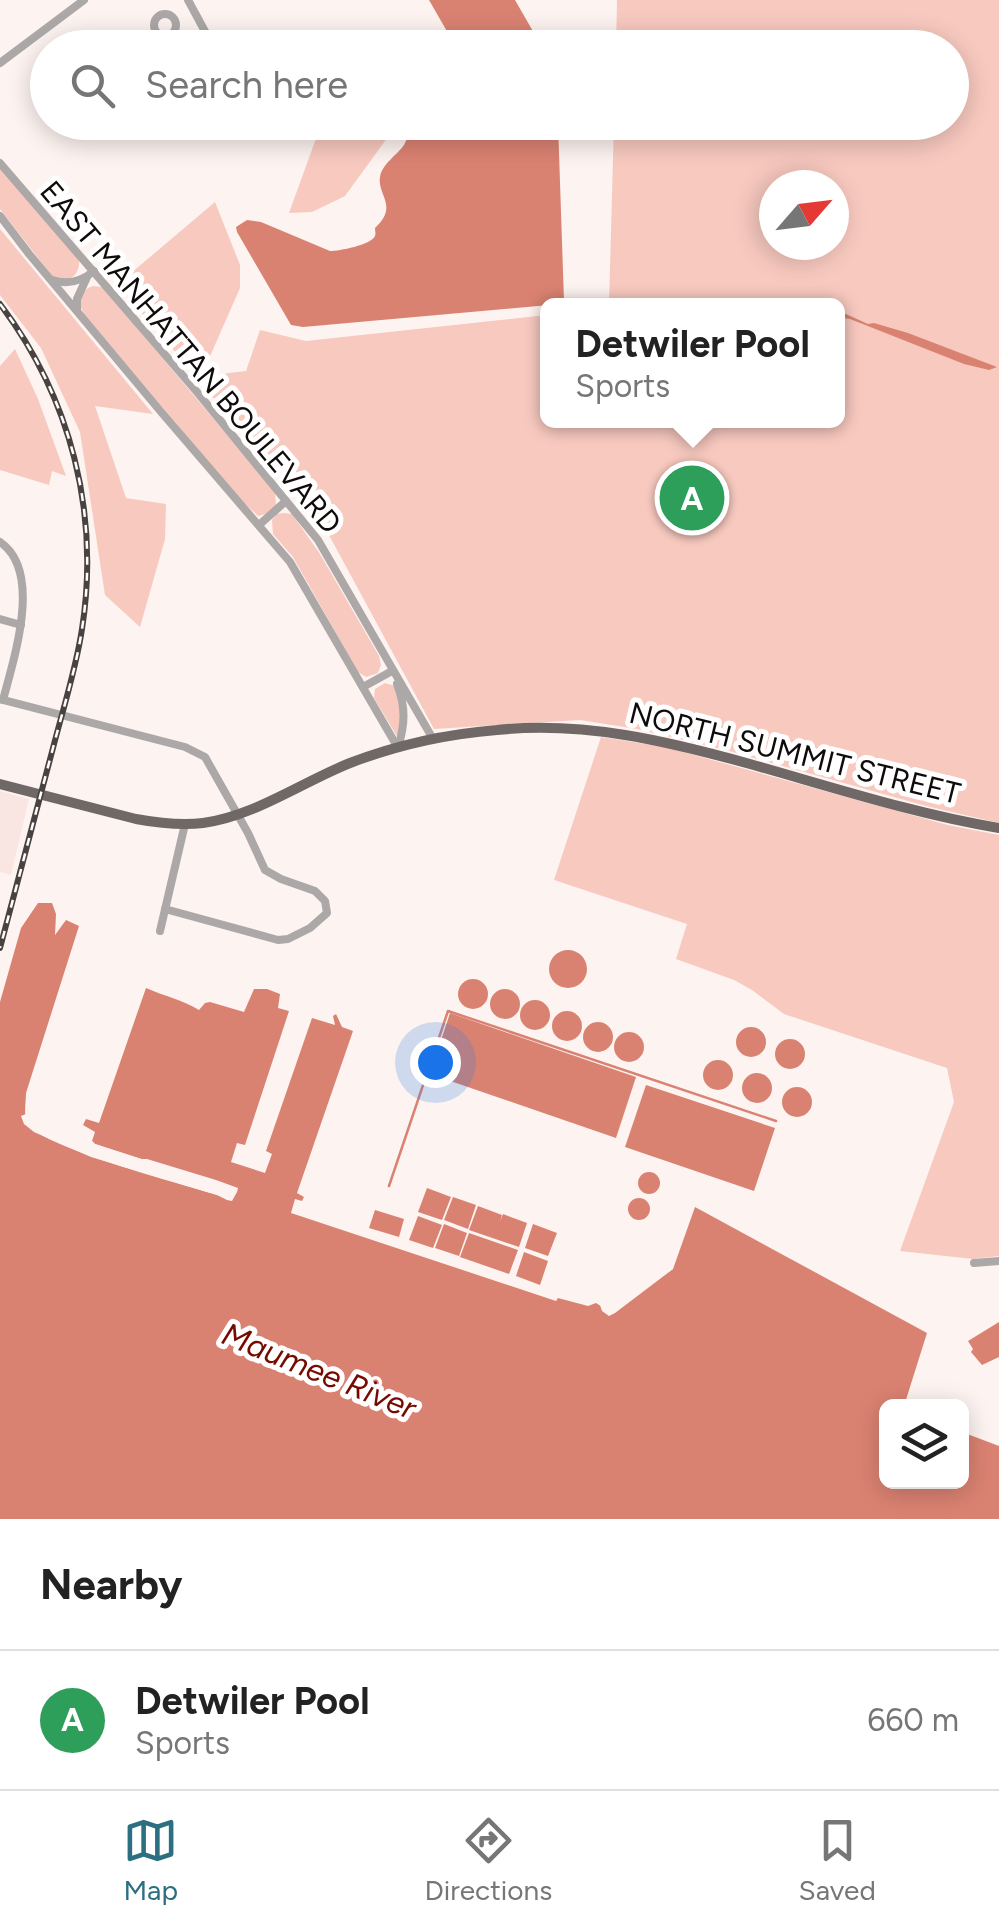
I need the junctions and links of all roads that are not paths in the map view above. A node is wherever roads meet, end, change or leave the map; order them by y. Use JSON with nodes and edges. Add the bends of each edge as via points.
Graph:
{"nodes":[{"id":1,"x":84,"y":0,"type":"edge"},
{"id":2,"x":190,"y":4,"type":"edge"},
{"id":3,"x":174,"y":19,"type":"dead end"},
{"id":4,"x":44,"y":30,"type":"edge"},
{"id":5,"x":204,"y":30,"type":"edge"},
{"id":6,"x":30,"y":40,"type":"edge"},
{"id":7,"x":0,"y":63,"type":"edge"},
{"id":8,"x":0,"y":163,"type":"edge"},
{"id":9,"x":0,"y":216,"type":"edge"},
{"id":10,"x":90,"y":274,"type":"junction"},
{"id":11,"x":50,"y":279,"type":"junction"},
{"id":12,"x":77,"y":311,"type":"junction"},
{"id":13,"x":286,"y":501,"type":"junction"},
{"id":14,"x":259,"y":525,"type":"junction"},
{"id":15,"x":0,"y":542,"type":"edge"},
{"id":16,"x":0,"y":619,"type":"edge"},
{"id":17,"x":22,"y":625,"type":"junction"},
{"id":18,"x":392,"y":671,"type":"junction"},
{"id":19,"x":363,"y":688,"type":"junction"},
{"id":20,"x":2,"y":699,"type":"edge"},
{"id":21,"x":433,"y":739,"type":"junction"},
{"id":22,"x":398,"y":748,"type":"junction"},
{"id":23,"x":0,"y":784,"type":"edge"},
{"id":24,"x":237,"y":814,"type":"junction"},
{"id":25,"x":185,"y":824,"type":"junction"},
{"id":26,"x":999,"y":828,"type":"edge"},
{"id":27,"x":166,"y":909,"type":"junction"},
{"id":28,"x":160,"y":931,"type":"dead end"},
{"id":29,"x":999,"y":1261,"type":"edge"},
{"id":30,"x":974,"y":1263,"type":"dead end"}],
"edges":[{"from":1,"to":4,"type":"street"},
{"from":2,"to":3,"type":"street"},
{"from":2,"to":5,"type":"street"},
{"from":6,"to":7,"type":"street"},
{"from":8,"to":10,"type":"street","name":"EAST MANHATTAN BOULEVARD"},
{"from":9,"to":11,"type":"street","name":"EAST MANHATTAN BOULEVARD"},
{"from":10,"to":11,"type":"street","via":[[62,283]]},
{"from":10,"to":12,"type":"street"},
{"from":10,"to":13,"type":"street","name":"EAST MANHATTAN BOULEVARD"},
{"from":11,"to":12,"type":"street","name":"EAST MANHATTAN BOULEVARD"},
{"from":12,"to":14,"type":"street","name":"EAST MANHATTAN BOULEVARD"},
{"from":13,"to":14,"type":"street"},
{"from":13,"to":18,"type":"street","name":"EAST MANHATTAN BOULEVARD","via":[[318,540]]},
{"from":14,"to":19,"type":"street","name":"EAST MANHATTAN BOULEVARD","via":[[294,568]]},
{"from":15,"to":17,"type":"street","via":[[17,561]]},
{"from":16,"to":17,"type":"street"},
{"from":17,"to":20,"type":"street"},
{"from":18,"to":19,"type":"street"},
{"from":18,"to":21,"type":"street","name":"EAST MANHATTAN BOULEVARD"},
{"from":18,"to":22,"type":"street","via":[[404,708]]},
{"from":19,"to":22,"type":"street","name":"EAST MANHATTAN BOULEVARD"},
{"from":20,"to":24,"type":"street","via":[[195,750]]},
{"from":21,"to":22,"type":"main road","name":"NORTH SUMMIT STREET"},
{"from":21,"to":26,"type":"main road","name":"NORTH SUMMIT STREET","via":[[523,728],[622,733]]},
{"from":22,"to":24,"type":"main road","name":"NORTH SUMMIT STREET"},
{"from":23,"to":25,"type":"main road","name":"NORTH SUMMIT STREET","via":[[136,819]]},
{"from":24,"to":25,"type":"main road","name":"NORTH SUMMIT STREET"},
{"from":24,"to":27,"type":"street","via":[[265,870],[320,895],[328,913],[278,940]]},
{"from":25,"to":27,"type":"street"},
{"from":27,"to":28,"type":"street"},
{"from":29,"to":30,"type":"street"}]}
